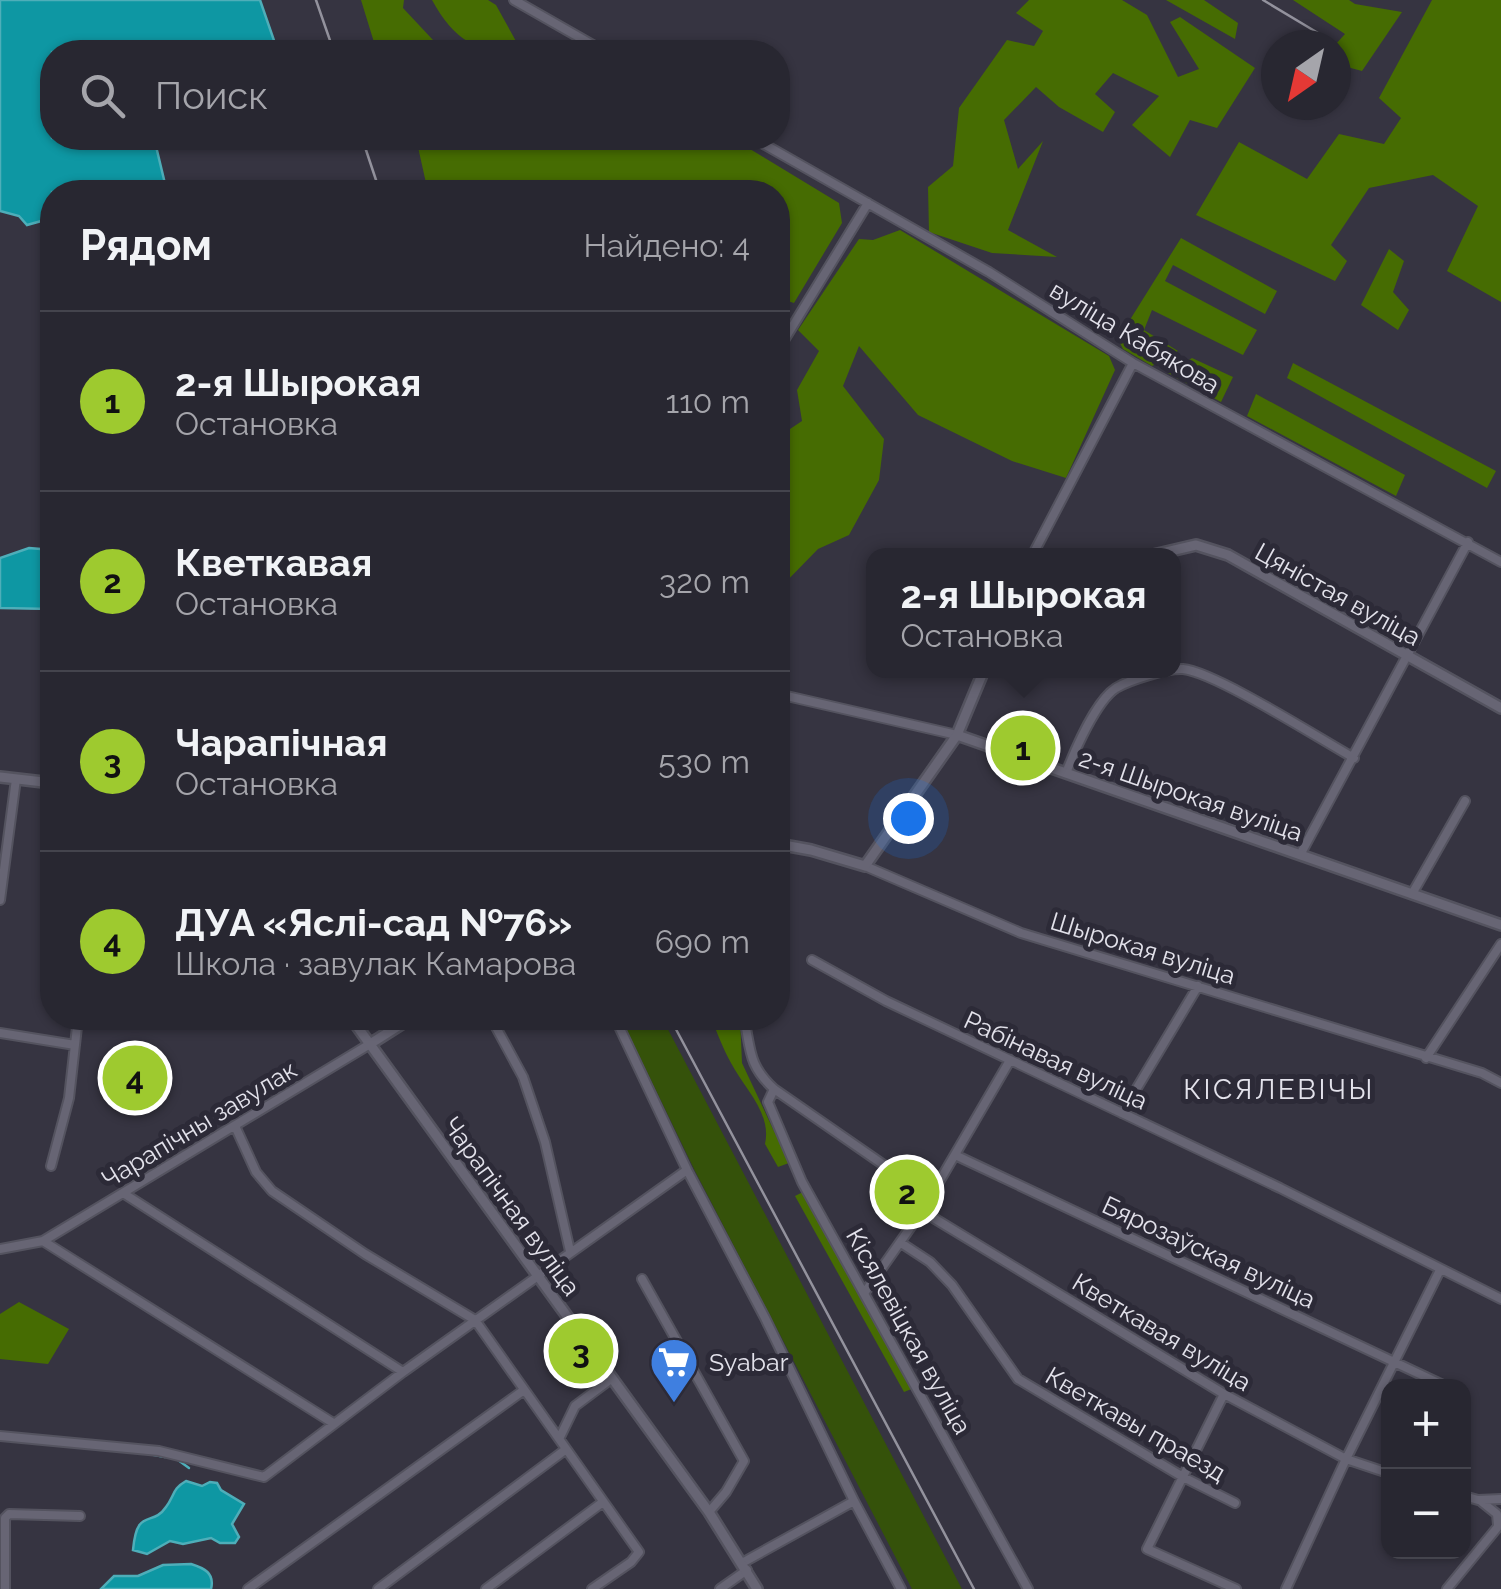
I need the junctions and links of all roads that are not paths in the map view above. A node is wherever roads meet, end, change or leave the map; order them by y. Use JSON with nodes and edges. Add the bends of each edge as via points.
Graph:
{"nodes":[{"id":1,"x":514,"y":0,"type":"edge"},
{"id":2,"x":584,"y":40,"type":"edge"},
{"id":3,"x":775,"y":150,"type":"edge"},
{"id":4,"x":868,"y":203,"type":"junction"},
{"id":5,"x":790,"y":330,"type":"edge"},
{"id":6,"x":1133,"y":364,"type":"junction"},
{"id":7,"x":1468,"y":542,"type":"junction"},
{"id":8,"x":1036,"y":548,"type":"edge"},
{"id":9,"x":1181,"y":548,"type":"edge"},
{"id":10,"x":1501,"y":562,"type":"edge"},
{"id":11,"x":1409,"y":657,"type":"junction"},
{"id":12,"x":1181,"y":670,"type":"edge"},
{"id":13,"x":981,"y":678,"type":"edge"},
{"id":14,"x":1141,"y":678,"type":"edge"},
{"id":15,"x":790,"y":697,"type":"edge"},
{"id":16,"x":1501,"y":708,"type":"edge"},
{"id":17,"x":956,"y":735,"type":"junction"},
{"id":18,"x":1354,"y":758,"type":"junction"},
{"id":19,"x":1066,"y":773,"type":"junction"},
{"id":20,"x":0,"y":776,"type":"edge"},
{"id":21,"x":16,"y":778,"type":"junction"},
{"id":22,"x":40,"y":781,"type":"edge"},
{"id":23,"x":1465,"y":801,"type":"dead end"},
{"id":24,"x":790,"y":846,"type":"edge"},
{"id":25,"x":1300,"y":855,"type":"junction"},
{"id":26,"x":865,"y":866,"type":"junction"},
{"id":27,"x":1412,"y":894,"type":"junction"},
{"id":28,"x":0,"y":900,"type":"edge"},
{"id":29,"x":1501,"y":925,"type":"edge"},
{"id":30,"x":1501,"y":944,"type":"edge"},
{"id":31,"x":812,"y":960,"type":"dead end"},
{"id":32,"x":1198,"y":986,"type":"junction"},
{"id":33,"x":77,"y":1030,"type":"edge"},
{"id":34,"x":360,"y":1030,"type":"edge"},
{"id":35,"x":392,"y":1030,"type":"edge"},
{"id":36,"x":498,"y":1030,"type":"edge"},
{"id":37,"x":621,"y":1030,"type":"edge"},
{"id":38,"x":746,"y":1030,"type":"edge"},
{"id":39,"x":0,"y":1033,"type":"edge"},
{"id":40,"x":75,"y":1044,"type":"junction"},
{"id":41,"x":370,"y":1044,"type":"junction"},
{"id":42,"x":1426,"y":1058,"type":"junction"},
{"id":43,"x":1009,"y":1062,"type":"junction"},
{"id":44,"x":1501,"y":1083,"type":"edge"},
{"id":45,"x":774,"y":1089,"type":"junction"},
{"id":46,"x":1122,"y":1113,"type":"junction"},
{"id":47,"x":235,"y":1126,"type":"junction"},
{"id":48,"x":956,"y":1154,"type":"junction"},
{"id":49,"x":52,"y":1166,"type":"dead end"},
{"id":50,"x":687,"y":1170,"type":"junction"},
{"id":51,"x":122,"y":1193,"type":"junction"},
{"id":52,"x":930,"y":1197,"type":"junction"},
{"id":53,"x":922,"y":1211,"type":"junction"},
{"id":54,"x":43,"y":1241,"type":"junction"},
{"id":55,"x":901,"y":1243,"type":"junction"},
{"id":56,"x":0,"y":1250,"type":"edge"},
{"id":57,"x":570,"y":1251,"type":"junction"},
{"id":58,"x":1440,"y":1270,"type":"junction"},
{"id":59,"x":537,"y":1274,"type":"junction"},
{"id":60,"x":642,"y":1280,"type":"dead end"},
{"id":61,"x":865,"y":1292,"type":"junction"},
{"id":62,"x":1501,"y":1299,"type":"edge"},
{"id":63,"x":474,"y":1320,"type":"junction"},
{"id":64,"x":1393,"y":1361,"type":"junction"},
{"id":65,"x":402,"y":1372,"type":"junction"},
{"id":66,"x":611,"y":1379,"type":"junction"},
{"id":67,"x":1430,"y":1379,"type":"edge"},
{"id":68,"x":524,"y":1390,"type":"junction"},
{"id":69,"x":1224,"y":1394,"type":"junction"},
{"id":70,"x":333,"y":1422,"type":"junction"},
{"id":71,"x":0,"y":1436,"type":"edge"},
{"id":72,"x":560,"y":1437,"type":"junction"},
{"id":73,"x":565,"y":1450,"type":"junction"},
{"id":74,"x":1346,"y":1459,"type":"junction"},
{"id":75,"x":1381,"y":1471,"type":"edge"},
{"id":76,"x":1183,"y":1477,"type":"junction"},
{"id":77,"x":1471,"y":1498,"type":"edge"},
{"id":78,"x":1501,"y":1498,"type":"edge"},
{"id":79,"x":1478,"y":1500,"type":"junction"},
{"id":80,"x":603,"y":1502,"type":"junction"},
{"id":81,"x":854,"y":1502,"type":"junction"},
{"id":82,"x":1235,"y":1503,"type":"dead end"},
{"id":83,"x":709,"y":1512,"type":"junction"},
{"id":84,"x":80,"y":1516,"type":"dead end"},
{"id":85,"x":1500,"y":1525,"type":"edge"},
{"id":86,"x":745,"y":1566,"type":"junction"},
{"id":87,"x":3,"y":1583,"type":"edge"},
{"id":88,"x":248,"y":1589,"type":"edge"},
{"id":89,"x":378,"y":1589,"type":"edge"},
{"id":90,"x":486,"y":1589,"type":"edge"},
{"id":91,"x":592,"y":1589,"type":"edge"},
{"id":92,"x":720,"y":1589,"type":"edge"},
{"id":93,"x":756,"y":1589,"type":"edge"},
{"id":94,"x":901,"y":1589,"type":"edge"},
{"id":95,"x":1028,"y":1589,"type":"edge"},
{"id":96,"x":1236,"y":1589,"type":"edge"},
{"id":97,"x":1286,"y":1589,"type":"edge"},
{"id":98,"x":1447,"y":1589,"type":"edge"}],
"edges":[{"from":1,"to":2,"type":"street"},
{"from":3,"to":4,"type":"street","name":"вуліца Кабякова"},
{"from":4,"to":5,"type":"street"},
{"from":4,"to":6,"type":"street","name":"вуліца Кабякова"},
{"from":6,"to":7,"type":"street","name":"вуліца Кабякова"},
{"from":6,"to":8,"type":"street"},
{"from":7,"to":10,"type":"street","name":"вуліца Кабякова"},
{"from":7,"to":11,"type":"street"},
{"from":9,"to":11,"type":"street","name":"Цяністая вуліца","via":[[1212,548]]},
{"from":11,"to":16,"type":"street","name":"Цяністая вуліца"},
{"from":11,"to":18,"type":"street"},
{"from":12,"to":18,"type":"street","via":[[1220,684]]},
{"from":13,"to":17,"type":"street"},
{"from":14,"to":19,"type":"street","via":[[1114,688]]},
{"from":15,"to":17,"type":"street"},
{"from":17,"to":19,"type":"street","name":"2-я Шырокая вуліца"},
{"from":17,"to":26,"type":"street"},
{"from":18,"to":25,"type":"street"},
{"from":19,"to":25,"type":"street","name":"2-я Шырокая вуліца"},
{"from":20,"to":21,"type":"street"},
{"from":21,"to":22,"type":"street"},
{"from":21,"to":28,"type":"street"},
{"from":23,"to":27,"type":"street"},
{"from":24,"to":26,"type":"street","name":"Шырокая вуліца"},
{"from":25,"to":27,"type":"street","name":"2-я Шырокая вуліца"},
{"from":26,"to":32,"type":"street","name":"Шырокая вуліца","via":[[1021,933]]},
{"from":27,"to":29,"type":"street","name":"2-я Шырокая вуліца"},
{"from":30,"to":42,"type":"street"},
{"from":31,"to":43,"type":"street","name":"Рабінавая вуліца"},
{"from":32,"to":42,"type":"street","name":"Шырокая вуліца"},
{"from":32,"to":46,"type":"street"},
{"from":33,"to":40,"type":"street"},
{"from":34,"to":41,"type":"street","name":"Чарапічная вуліца"},
{"from":35,"to":41,"type":"street","name":"Чарапічны завулак"},
{"from":36,"to":57,"type":"street","via":[[545,1142]]},
{"from":37,"to":50,"type":"street"},
{"from":38,"to":45,"type":"street","via":[[750,1060]]},
{"from":39,"to":40,"type":"street"},
{"from":40,"to":49,"type":"street"},
{"from":41,"to":47,"type":"street","name":"Чарапічны завулак"},
{"from":41,"to":59,"type":"street","name":"Чарапічная вуліца"},
{"from":42,"to":44,"type":"street","name":"Шырокая вуліца"},
{"from":43,"to":46,"type":"street","name":"Рабінавая вуліца"},
{"from":43,"to":48,"type":"street"},
{"from":45,"to":52,"type":"street"},
{"from":45,"to":61,"type":"street","name":"Кісялевіцкая вуліца","via":[[768,1102],[802,1182]]},
{"from":46,"to":58,"type":"street","name":"Рабінавая вуліца"},
{"from":47,"to":51,"type":"street","name":"Чарапічны завулак"},
{"from":47,"to":63,"type":"street","via":[[272,1191]]},
{"from":48,"to":52,"type":"street"},
{"from":48,"to":64,"type":"street","name":"Бярозаўская вуліца"},
{"from":50,"to":57,"type":"street"},
{"from":50,"to":81,"type":"street"},
{"from":51,"to":54,"type":"street","name":"Чарапічны завулак"},
{"from":51,"to":65,"type":"street"},
{"from":52,"to":53,"type":"street"},
{"from":53,"to":55,"type":"street"},
{"from":53,"to":69,"type":"street","name":"Кветкавая вуліца"},
{"from":54,"to":56,"type":"street","name":"Чарапічны завулак"},
{"from":54,"to":70,"type":"street"},
{"from":55,"to":61,"type":"street"},
{"from":55,"to":76,"type":"street","name":"Кветкавы праезд","via":[[952,1284],[1018,1378]]},
{"from":57,"to":59,"type":"street"},
{"from":58,"to":62,"type":"street","name":"Рабінавая вуліца"},
{"from":58,"to":64,"type":"street"},
{"from":59,"to":63,"type":"street"},
{"from":59,"to":66,"type":"street","name":"Чарапічная вуліца"},
{"from":60,"to":83,"type":"street","via":[[744,1461]]},
{"from":61,"to":95,"type":"street","name":"Кісялевіцкая вуліца"},
{"from":63,"to":65,"type":"street"},
{"from":63,"to":68,"type":"street"},
{"from":64,"to":67,"type":"street","name":"Бярозаўская вуліца"},
{"from":64,"to":74,"type":"street"},
{"from":65,"to":70,"type":"street"},
{"from":66,"to":72,"type":"street","via":[[575,1406]]},
{"from":66,"to":83,"type":"street","name":"Чарапічная вуліца"},
{"from":68,"to":72,"type":"street"},
{"from":68,"to":88,"type":"street"},
{"from":69,"to":74,"type":"street","name":"Кветкавая вуліца"},
{"from":69,"to":76,"type":"street"},
{"from":70,"to":71,"type":"street","via":[[264,1477],[159,1450]]},
{"from":72,"to":73,"type":"street"},
{"from":73,"to":80,"type":"street"},
{"from":73,"to":89,"type":"street"},
{"from":74,"to":75,"type":"street","name":"Кветкавая вуліца"},
{"from":74,"to":97,"type":"street"},
{"from":76,"to":82,"type":"street","name":"Кветкавы праезд"},
{"from":76,"to":96,"type":"street","via":[[1148,1549]]},
{"from":77,"to":79,"type":"street"},
{"from":78,"to":79,"type":"street"},
{"from":79,"to":85,"type":"street","via":[[1498,1514]]},
{"from":80,"to":90,"type":"street"},
{"from":80,"to":91,"type":"street","via":[[639,1552]]},
{"from":81,"to":86,"type":"street"},
{"from":81,"to":94,"type":"street"},
{"from":83,"to":86,"type":"street","name":"Чарапічная вуліца"},
{"from":84,"to":87,"type":"street","via":[[9,1514]]},
{"from":85,"to":98,"type":"street"},
{"from":86,"to":92,"type":"street"},
{"from":86,"to":93,"type":"street","name":"Чарапічная вуліца"}]}
